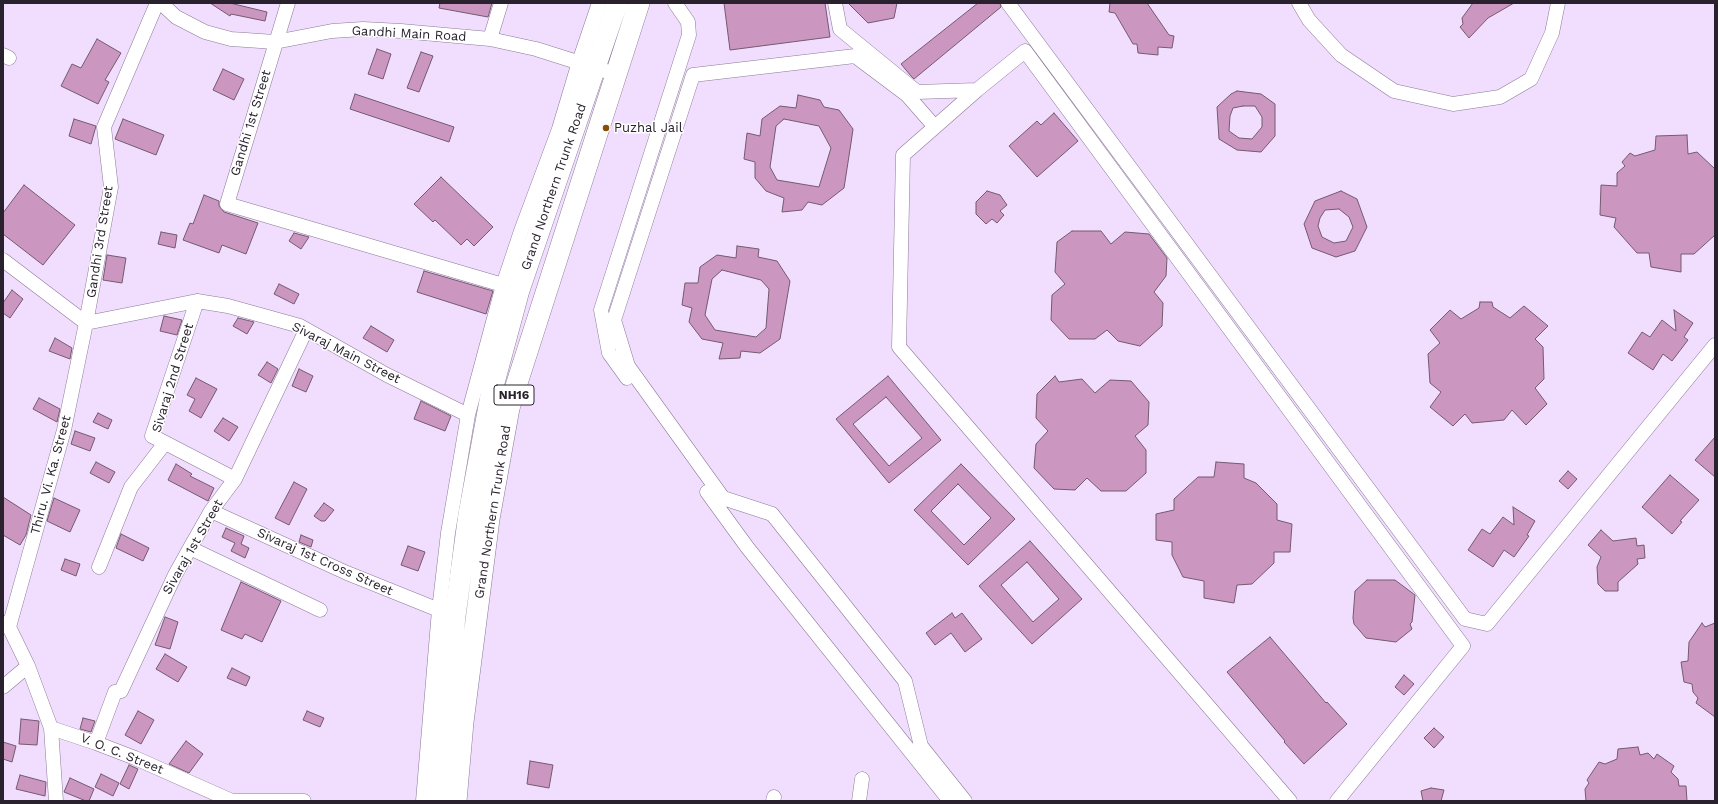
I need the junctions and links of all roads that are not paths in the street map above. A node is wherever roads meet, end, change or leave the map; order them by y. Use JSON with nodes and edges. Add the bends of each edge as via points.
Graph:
{"nodes":[{"id":1,"x":157,"y":3,"type":"edge"},
{"id":2,"x":161,"y":3,"type":"edge"},
{"id":3,"x":288,"y":3,"type":"edge"},
{"id":4,"x":502,"y":3,"type":"edge"},
{"id":5,"x":599,"y":3,"type":"edge"},
{"id":6,"x":617,"y":3,"type":"edge"},
{"id":7,"x":639,"y":3,"type":"edge"},
{"id":8,"x":675,"y":3,"type":"edge"},
{"id":9,"x":835,"y":3,"type":"edge"},
{"id":10,"x":1008,"y":3,"type":"edge"},
{"id":11,"x":1299,"y":3,"type":"edge"},
{"id":12,"x":1558,"y":3,"type":"edge"},
{"id":13,"x":490,"y":39,"type":"junction"},
{"id":14,"x":275,"y":42,"type":"junction"},
{"id":15,"x":587,"y":65,"type":"junction"},
{"id":16,"x":615,"y":74,"type":"junction"},
{"id":17,"x":977,"y":90,"type":"junction"},
{"id":18,"x":935,"y":128,"type":"junction"},
{"id":19,"x":3,"y":260,"type":"edge"},
{"id":20,"x":503,"y":285,"type":"junction"},
{"id":21,"x":197,"y":301,"type":"junction"},
{"id":22,"x":86,"y":323,"type":"junction"},
{"id":23,"x":306,"y":330,"type":"junction"},
{"id":24,"x":1715,"y":344,"type":"edge"},
{"id":25,"x":468,"y":414,"type":"junction"},
{"id":26,"x":165,"y":443,"type":"junction"},
{"id":27,"x":235,"y":479,"type":"junction"},
{"id":28,"x":211,"y":511,"type":"junction"},
{"id":29,"x":190,"y":548,"type":"junction"},
{"id":30,"x":99,"y":567,"type":"dead end"},
{"id":31,"x":320,"y":610,"type":"dead end"},
{"id":32,"x":439,"y":610,"type":"junction"},
{"id":33,"x":6,"y":625,"type":"edge"},
{"id":34,"x":28,"y":666,"type":"junction"},
{"id":35,"x":3,"y":687,"type":"edge"},
{"id":36,"x":51,"y":728,"type":"junction"},
{"id":37,"x":96,"y":743,"type":"junction"},
{"id":38,"x":862,"y":778,"type":"dead end"},
{"id":39,"x":56,"y":801,"type":"edge"},
{"id":40,"x":304,"y":801,"type":"edge"},
{"id":41,"x":423,"y":801,"type":"edge"},
{"id":42,"x":437,"y":801,"type":"edge"},
{"id":43,"x":456,"y":801,"type":"edge"},
{"id":44,"x":859,"y":801,"type":"edge"},
{"id":45,"x":950,"y":801,"type":"edge"},
{"id":46,"x":965,"y":801,"type":"edge"},
{"id":47,"x":1290,"y":801,"type":"edge"},
{"id":48,"x":1337,"y":801,"type":"edge"}],
"edges":[{"from":1,"to":22,"type":"street","name":"Gandhi 3rd Street","via":[[104,126],[111,187]]},
{"from":2,"to":14,"type":"street","name":"Gandhi Main Road","via":[[176,17],[205,32],[231,39]]},
{"from":3,"to":14,"type":"street","name":"Gandhi 1st Street"},
{"from":4,"to":13,"type":"street"},
{"from":5,"to":15,"type":"street"},
{"from":6,"to":15,"type":"highway","name":"Grand Northern Trunk Road","number":"NH16"},
{"from":7,"to":16,"type":"highway","name":"Grand Northern Trunk Road","number":"NH16"},
{"from":8,"to":45,"type":"street","via":[[688,22],[689,35],[601,310],[610,353],[747,547]]},
{"from":9,"to":17,"type":"street","via":[[840,28],[917,92]]},
{"from":10,"to":24,"type":"street","via":[[1465,619],[1488,624]]},
{"from":11,"to":12,"type":"street","via":[[1309,20],[1341,55],[1394,91],[1453,104],[1500,98],[1532,79],[1552,33]]},
{"from":13,"to":14,"type":"street","name":"Gandhi Main Road","via":[[363,29]]},
{"from":13,"to":15,"type":"street","name":"Gandhi Main Road","via":[[536,49]]},
{"from":14,"to":20,"type":"street","name":"Gandhi 1st Street","via":[[227,204]]},
{"from":15,"to":16,"type":"street","name":"Gandhi Main Road"},
{"from":15,"to":20,"type":"street","via":[[559,129]]},
{"from":15,"to":42,"type":"highway","name":"Grand Northern Trunk Road","number":"NH16","via":[[519,290],[492,390],[469,514],[455,616]]},
{"from":16,"to":43,"type":"highway","name":"Grand Northern Trunk Road","number":"NH16","via":[[509,408],[489,519],[463,722]]},
{"from":17,"to":18,"type":"street"},
{"from":17,"to":48,"type":"street","via":[[1025,51],[1463,646]]},
{"from":18,"to":46,"type":"street","via":[[907,96],[855,56],[693,75],[614,320],[628,366],[723,498],[772,514],[905,681],[922,746]]},
{"from":18,"to":47,"type":"street","via":[[903,155],[900,347]]},
{"from":19,"to":22,"type":"street"},
{"from":20,"to":25,"type":"street"},
{"from":21,"to":22,"type":"street","name":"Sivaraj Main Street"},
{"from":21,"to":23,"type":"street","name":"Sivaraj Main Street","via":[[228,306],[300,326]]},
{"from":21,"to":26,"type":"street","name":"Sivaraj 2nd Street","via":[[152,436]]},
{"from":22,"to":33,"type":"street","name":"Thiru. Vi. Ka. Street","via":[[64,430]]},
{"from":23,"to":25,"type":"street","name":"Sivaraj Main Street","via":[[387,375]]},
{"from":23,"to":27,"type":"street","name":"Sivaraj 1st Street"},
{"from":25,"to":32,"type":"street","via":[[448,533]]},
{"from":26,"to":27,"type":"street","name":"Sivaraj 2nd Street"},
{"from":26,"to":30,"type":"street","via":[[131,487]]},
{"from":27,"to":28,"type":"street","name":"Sivaraj 1st Street"},
{"from":28,"to":29,"type":"street","name":"Sivaraj 1st Street"},
{"from":28,"to":32,"type":"street","name":"Sivaraj 1st Cross Street","via":[[340,570]]},
{"from":29,"to":31,"type":"street"},
{"from":29,"to":37,"type":"street","name":"Sivaraj 1st Street","via":[[121,691],[115,692]]},
{"from":32,"to":41,"type":"street"},
{"from":33,"to":34,"type":"street"},
{"from":34,"to":35,"type":"street"},
{"from":34,"to":36,"type":"street"},
{"from":36,"to":37,"type":"street","name":"V. O. C. Street"},
{"from":36,"to":39,"type":"street"},
{"from":37,"to":40,"type":"street","name":"V. O. C. Street","via":[[232,801]]},
{"from":38,"to":44,"type":"street"}]}
